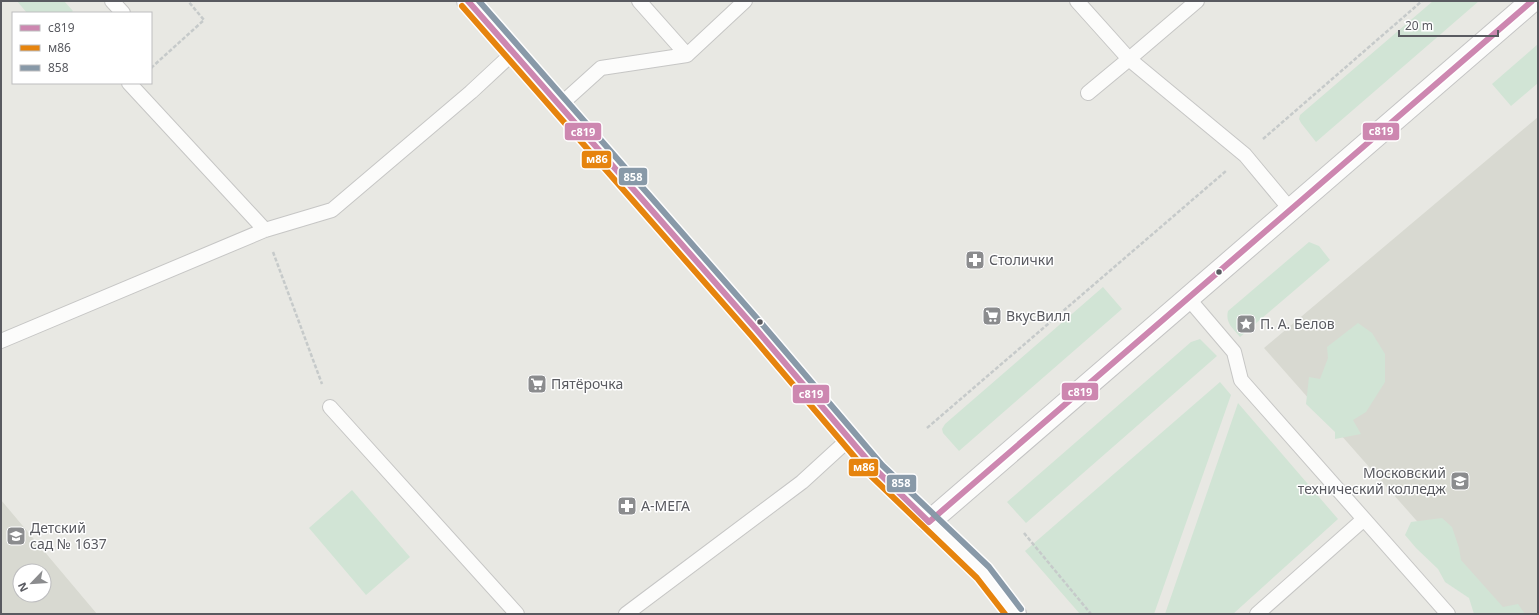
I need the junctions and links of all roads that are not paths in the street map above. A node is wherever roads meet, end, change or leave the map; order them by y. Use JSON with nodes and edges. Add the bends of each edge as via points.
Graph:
{"nodes":[{"id":1,"x":112,"y":1,"type":"edge"},
{"id":2,"x":468,"y":1,"type":"edge"},
{"id":3,"x":639,"y":1,"type":"edge"},
{"id":4,"x":745,"y":1,"type":"edge"},
{"id":5,"x":1077,"y":1,"type":"edge"},
{"id":6,"x":1197,"y":1,"type":"edge"},
{"id":7,"x":1532,"y":1,"type":"edge"},
{"id":8,"x":122,"y":12,"type":"edge"},
{"id":9,"x":513,"y":53,"type":"junction"},
{"id":10,"x":687,"y":55,"type":"junction"},
{"id":11,"x":1129,"y":59,"type":"junction"},
{"id":12,"x":130,"y":84,"type":"edge"},
{"id":13,"x":1088,"y":93,"type":"dead end"},
{"id":14,"x":560,"y":105,"type":"junction"},
{"id":15,"x":1290,"y":209,"type":"junction"},
{"id":16,"x":265,"y":230,"type":"junction"},
{"id":17,"x":1188,"y":298,"type":"junction"},
{"id":18,"x":1,"y":342,"type":"edge"},
{"id":19,"x":330,"y":408,"type":"road end"},
{"id":20,"x":849,"y":439,"type":"junction"},
{"id":21,"x":1364,"y":519,"type":"junction"},
{"id":22,"x":930,"y":522,"type":"junction"},
{"id":23,"x":517,"y":614,"type":"edge"},
{"id":24,"x":626,"y":614,"type":"edge"},
{"id":25,"x":1015,"y":614,"type":"edge"},
{"id":26,"x":1257,"y":614,"type":"edge"},
{"id":27,"x":1448,"y":614,"type":"edge"}],
"edges":[{"from":1,"to":8,"type":"lane"},
{"from":2,"to":9,"type":"street"},
{"from":3,"to":10,"type":"lane"},
{"from":4,"to":10,"type":"lane"},
{"from":5,"to":11,"type":"lane"},
{"from":6,"to":11,"type":"lane"},
{"from":7,"to":15,"type":"street"},
{"from":9,"to":14,"type":"street"},
{"from":9,"to":16,"type":"lane","via":[[332,210]]},
{"from":10,"to":14,"type":"lane","via":[[601,68]]},
{"from":11,"to":13,"type":"lane"},
{"from":11,"to":15,"type":"lane","via":[[1245,155]]},
{"from":12,"to":16,"type":"lane"},
{"from":14,"to":20,"type":"street"},
{"from":15,"to":17,"type":"street"},
{"from":16,"to":18,"type":"lane"},
{"from":17,"to":21,"type":"lane","via":[[1234,352],[1241,380]]},
{"from":17,"to":22,"type":"street"},
{"from":19,"to":23,"type":"lane"},
{"from":20,"to":22,"type":"street","via":[[876,470]]},
{"from":20,"to":24,"type":"lane","via":[[802,482]]},
{"from":21,"to":26,"type":"lane"},
{"from":21,"to":27,"type":"lane"},
{"from":22,"to":25,"type":"street","via":[[983,573]]}]}
